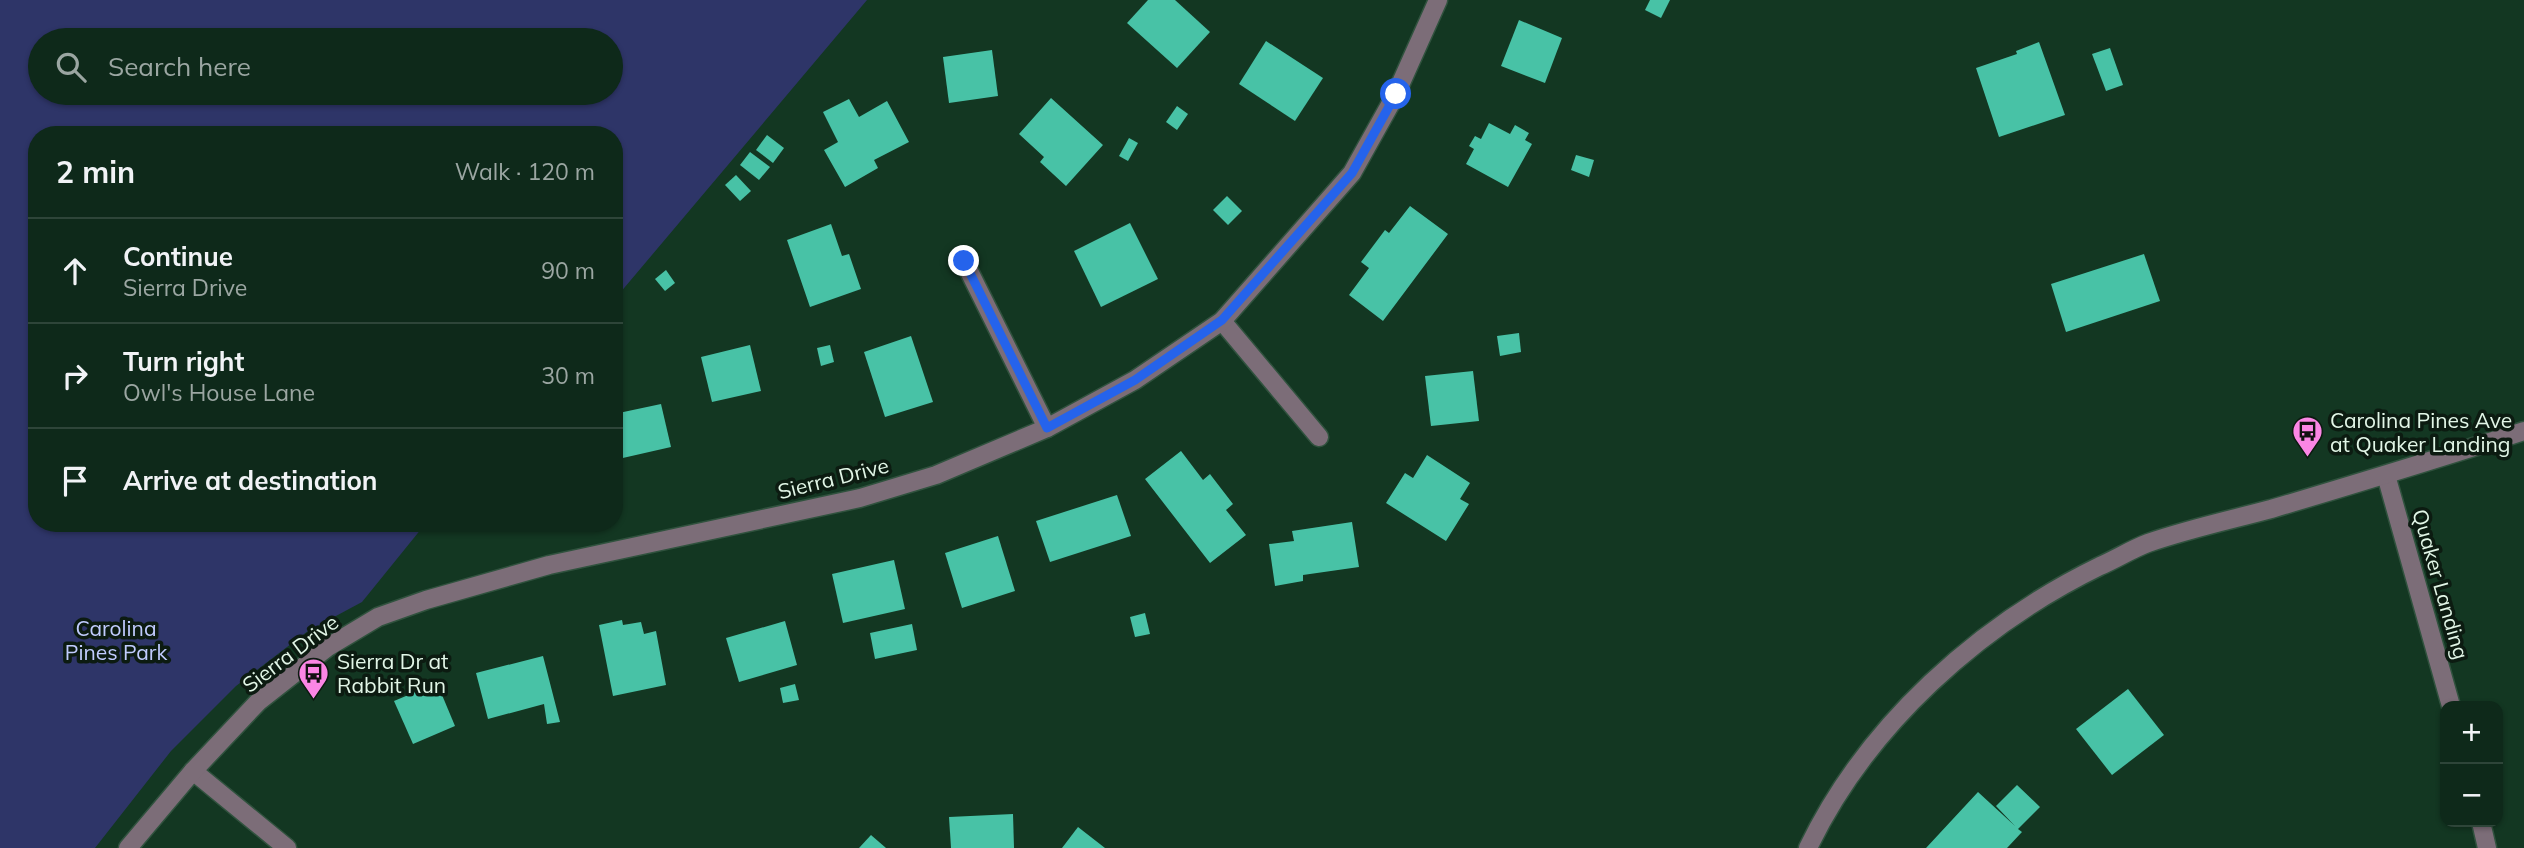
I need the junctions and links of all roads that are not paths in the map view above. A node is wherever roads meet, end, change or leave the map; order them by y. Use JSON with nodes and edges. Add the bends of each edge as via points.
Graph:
{"nodes":[{"id":1,"x":1438,"y":0,"type":"edge"},
{"id":2,"x":964,"y":261,"type":"dead end"},
{"id":3,"x":1222,"y":320,"type":"junction"},
{"id":4,"x":1047,"y":428,"type":"junction"},
{"id":5,"x":2524,"y":431,"type":"edge"},
{"id":6,"x":1319,"y":438,"type":"dead end"},
{"id":7,"x":2386,"y":475,"type":"junction"},
{"id":8,"x":2450,"y":701,"type":"edge"},
{"id":9,"x":194,"y":771,"type":"junction"},
{"id":10,"x":2481,"y":827,"type":"edge"},
{"id":11,"x":128,"y":848,"type":"edge"},
{"id":12,"x":287,"y":848,"type":"edge"},
{"id":13,"x":1808,"y":848,"type":"edge"},
{"id":14,"x":2487,"y":848,"type":"edge"}],
"edges":[{"from":1,"to":3,"type":"street","name":"Sierra Drive","via":[[1396,94],[1352,173]]},
{"from":2,"to":4,"type":"street"},
{"from":3,"to":4,"type":"street","name":"Sierra Drive","via":[[1135,380]]},
{"from":3,"to":6,"type":"street"},
{"from":4,"to":9,"type":"street","name":"Sierra Drive","via":[[936,474],[860,498],[549,565],[378,617],[328,647],[258,702]]},
{"from":5,"to":7,"type":"street"},
{"from":7,"to":8,"type":"street","name":"Quaker Landing"},
{"from":7,"to":13,"type":"street","via":[[2147,544],[2070,581],[1981,639],[1911,703],[1857,765]]},
{"from":9,"to":11,"type":"street","name":"Sierra Drive"},
{"from":9,"to":12,"type":"street"},
{"from":10,"to":14,"type":"street"}]}
